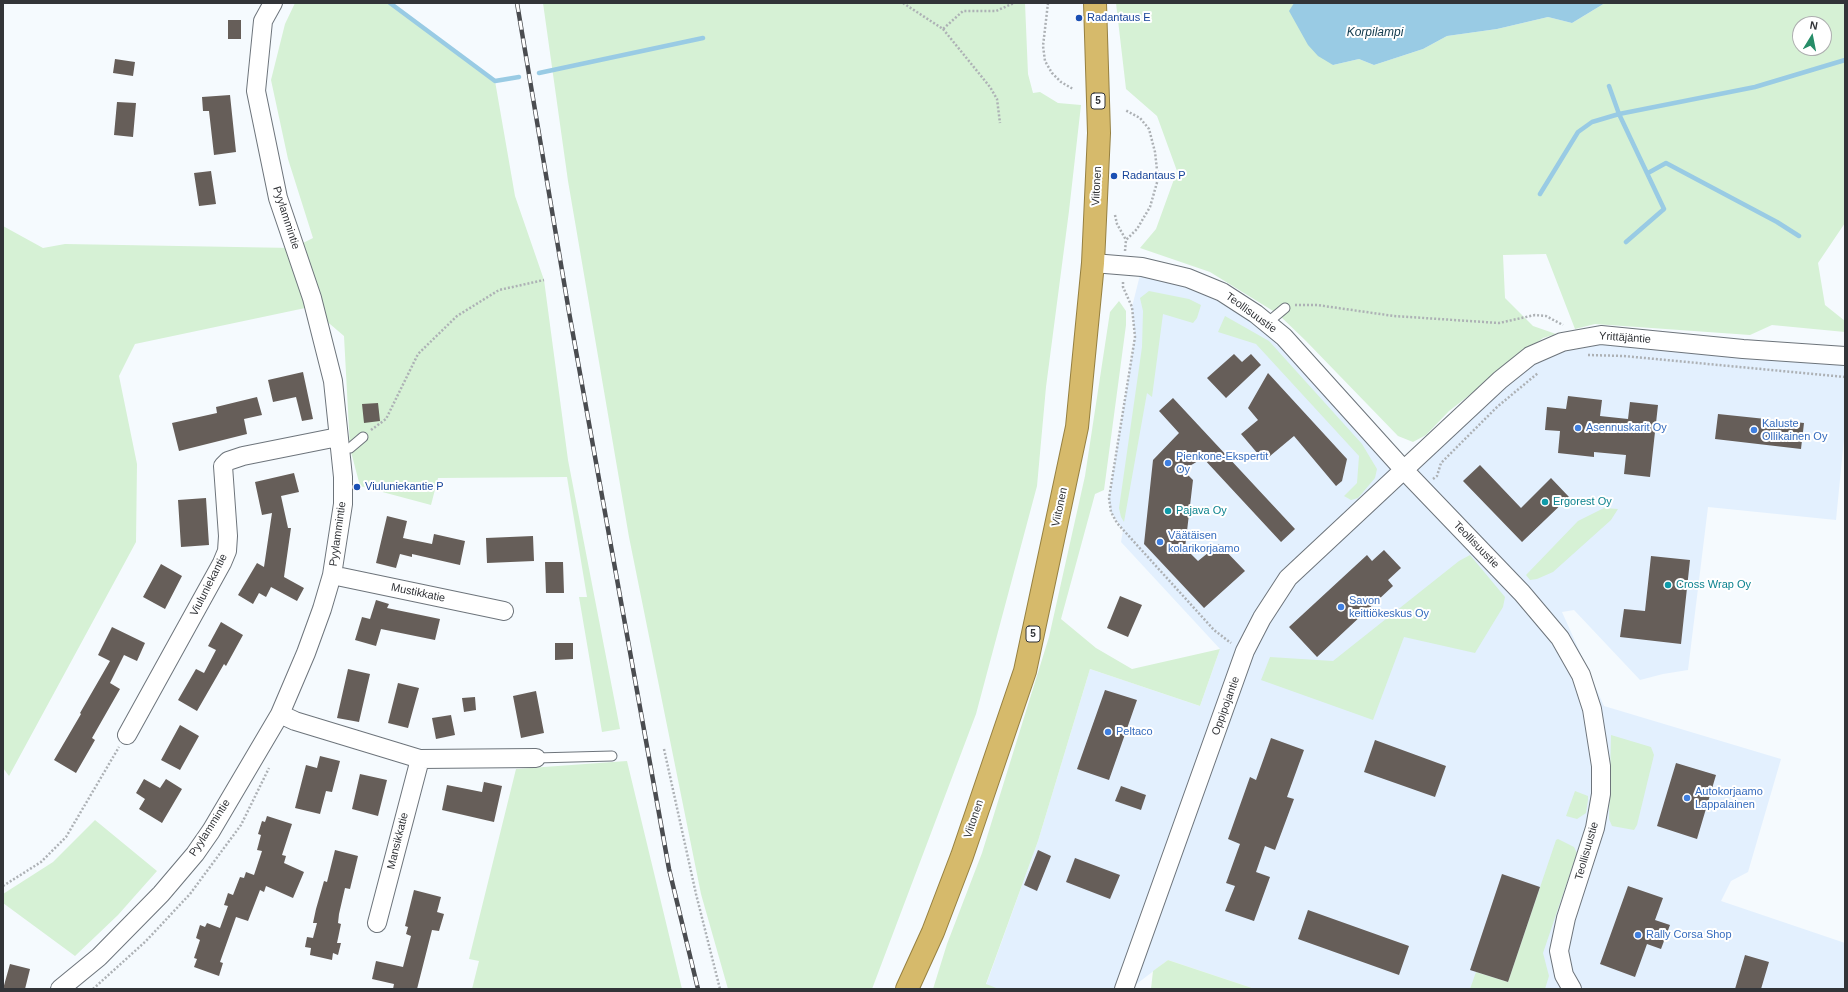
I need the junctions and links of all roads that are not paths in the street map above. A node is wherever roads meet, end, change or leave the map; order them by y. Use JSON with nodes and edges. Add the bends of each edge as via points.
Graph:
{"nodes":[{"id":1,"x":273,"y":3,"type":"edge"},
{"id":2,"x":1095,"y":3,"type":"edge"},
{"id":3,"x":1093,"y":263,"type":"junction"},
{"id":4,"x":1285,"y":308,"type":"road end"},
{"id":5,"x":1267,"y":323,"type":"junction"},
{"id":6,"x":1845,"y":356,"type":"edge"},
{"id":7,"x":362,"y":437,"type":"road end"},
{"id":8,"x":338,"y":443,"type":"junction"},
{"id":9,"x":1404,"y":470,"type":"junction"},
{"id":10,"x":332,"y":575,"type":"junction"},
{"id":11,"x":504,"y":611,"type":"dead end"},
{"id":12,"x":280,"y":714,"type":"junction"},
{"id":13,"x":127,"y":735,"type":"road end"},
{"id":14,"x":612,"y":756,"type":"dead end"},
{"id":15,"x":536,"y":758,"type":"joint"},
{"id":16,"x":420,"y":759,"type":"junction"},
{"id":17,"x":377,"y":923,"type":"dead end"},
{"id":18,"x":1565,"y":984,"type":"edge"},
{"id":19,"x":60,"y":989,"type":"edge"},
{"id":20,"x":908,"y":989,"type":"edge"},
{"id":21,"x":1124,"y":989,"type":"edge"}],
"edges":[{"from":1,"to":8,"type":"street","name":"Pyylammintie","via":[[263,21],[256,91],[278,198],[303,269],[333,381]]},
{"from":2,"to":3,"type":"highway","name":"Viitonen","number":"5","via":[[1099,133]]},
{"from":3,"to":5,"type":"street","name":"Teollisuustie","via":[[1142,267],[1188,278],[1222,292]]},
{"from":3,"to":20,"type":"highway","name":"Viitonen","number":"5","via":[[1077,427],[1025,671],[962,856]]},
{"from":4,"to":5,"type":"lane"},
{"from":5,"to":9,"type":"street","name":"Teollisuustie","via":[[1284,337]]},
{"from":6,"to":9,"type":"street","name":"Yrittäjäntie","via":[[1601,335],[1562,342],[1530,356],[1500,380]]},
{"from":7,"to":8,"type":"lane","via":[[350,448]]},
{"from":8,"to":10,"type":"street","name":"Pyylammintie","via":[[343,477],[343,504]]},
{"from":8,"to":13,"type":"street","name":"Viuluniekantie","via":[[243,456],[228,461],[223,466],[227,551]]},
{"from":9,"to":18,"type":"street","name":"Teollisuustie","via":[[1522,593],[1560,638],[1581,675],[1592,709],[1600,756],[1601,794],[1595,828],[1566,918],[1559,951]]},
{"from":9,"to":21,"type":"street","name":"Oppipojantie","via":[[1288,578],[1262,618],[1245,651]]},
{"from":10,"to":11,"type":"street","name":"Mustikkatie"},
{"from":10,"to":12,"type":"street","name":"Pyylammintie","via":[[306,654]]},
{"from":12,"to":16,"type":"street","via":[[295,721]]},
{"from":12,"to":19,"type":"street","name":"Pyylammintie","via":[[195,854],[125,931]]},
{"from":14,"to":15,"type":"lane"},
{"from":15,"to":16,"type":"street"},
{"from":16,"to":17,"type":"street","name":"Mansikkatie"}]}
